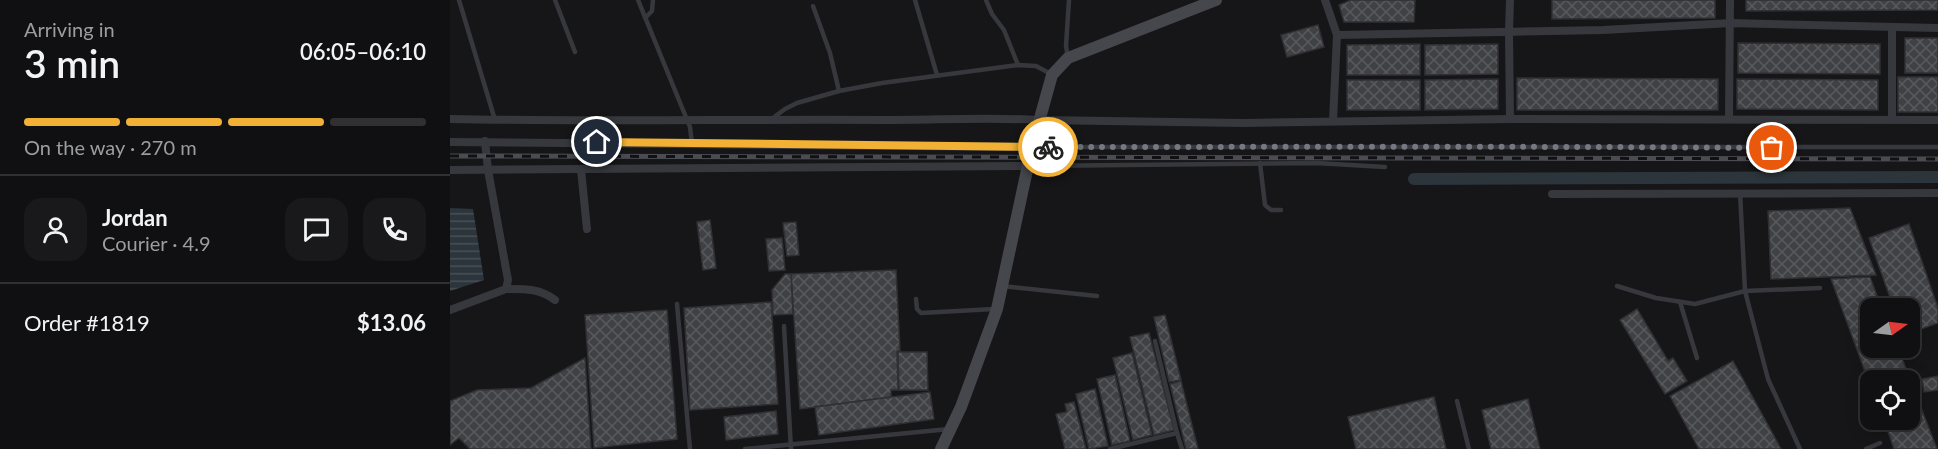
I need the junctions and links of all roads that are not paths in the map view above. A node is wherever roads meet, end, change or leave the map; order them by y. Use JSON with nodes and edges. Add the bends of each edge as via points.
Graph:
{"nodes":[{"id":1,"x":459,"y":0,"type":"edge"},
{"id":2,"x":555,"y":0,"type":"edge"},
{"id":3,"x":638,"y":0,"type":"edge"},
{"id":4,"x":653,"y":0,"type":"edge"},
{"id":5,"x":915,"y":0,"type":"edge"},
{"id":6,"x":986,"y":0,"type":"edge"},
{"id":7,"x":1070,"y":0,"type":"edge"},
{"id":8,"x":1216,"y":0,"type":"edge"},
{"id":9,"x":1325,"y":0,"type":"edge"},
{"id":10,"x":1510,"y":0,"type":"edge"},
{"id":11,"x":1730,"y":0,"type":"edge"},
{"id":12,"x":813,"y":6,"type":"dead end"},
{"id":13,"x":645,"y":18,"type":"junction"},
{"id":14,"x":1731,"y":23,"type":"junction"},
{"id":15,"x":1892,"y":27,"type":"junction"},
{"id":16,"x":1938,"y":28,"type":"edge"},
{"id":17,"x":1509,"y":33,"type":"junction"},
{"id":18,"x":1336,"y":35,"type":"junction"},
{"id":19,"x":575,"y":52,"type":"dead end"},
{"id":20,"x":1068,"y":58,"type":"junction"},
{"id":21,"x":1018,"y":65,"type":"junction"},
{"id":22,"x":937,"y":75,"type":"junction"},
{"id":23,"x":1052,"y":75,"type":"junction"},
{"id":24,"x":839,"y":91,"type":"junction"},
{"id":25,"x":450,"y":119,"type":"edge"},
{"id":26,"x":1510,"y":119,"type":"junction"},
{"id":27,"x":1729,"y":119,"type":"junction"},
{"id":28,"x":495,"y":120,"type":"junction"},
{"id":29,"x":771,"y":120,"type":"junction"},
{"id":30,"x":1040,"y":120,"type":"junction"},
{"id":31,"x":1892,"y":120,"type":"junction"},
{"id":32,"x":1938,"y":120,"type":"edge"},
{"id":33,"x":1333,"y":121,"type":"junction"},
{"id":34,"x":688,"y":123,"type":"junction"},
{"id":35,"x":450,"y":141,"type":"edge"},
{"id":36,"x":485,"y":141,"type":"junction"},
{"id":37,"x":692,"y":141,"type":"junction"},
{"id":38,"x":1032,"y":147,"type":"junction"},
{"id":39,"x":1938,"y":147,"type":"edge"},
{"id":40,"x":1260,"y":163,"type":"junction"},
{"id":41,"x":1029,"y":166,"type":"junction"},
{"id":42,"x":1385,"y":166,"type":"dead end"},
{"id":43,"x":450,"y":170,"type":"edge"},
{"id":44,"x":488,"y":170,"type":"junction"},
{"id":45,"x":581,"y":170,"type":"junction"},
{"id":46,"x":1740,"y":192,"type":"junction"},
{"id":47,"x":1938,"y":193,"type":"edge"},
{"id":48,"x":1552,"y":194,"type":"dead end"},
{"id":49,"x":1281,"y":210,"type":"dead end"},
{"id":50,"x":587,"y":229,"type":"dead end"},
{"id":51,"x":1002,"y":286,"type":"junction"},
{"id":52,"x":1617,"y":286,"type":"dead end"},
{"id":53,"x":1820,"y":288,"type":"dead end"},
{"id":54,"x":506,"y":290,"type":"junction"},
{"id":55,"x":1745,"y":291,"type":"junction"},
{"id":56,"x":1097,"y":296,"type":"dead end"},
{"id":57,"x":916,"y":299,"type":"dead end"},
{"id":58,"x":555,"y":300,"type":"dead end"},
{"id":59,"x":1680,"y":302,"type":"junction"},
{"id":60,"x":677,"y":304,"type":"dead end"},
{"id":61,"x":997,"y":309,"type":"junction"},
{"id":62,"x":450,"y":310,"type":"edge"},
{"id":63,"x":784,"y":326,"type":"dead end"},
{"id":64,"x":1155,"y":341,"type":"dead end"},
{"id":65,"x":1697,"y":358,"type":"dead end"},
{"id":66,"x":1457,"y":401,"type":"dead end"},
{"id":67,"x":951,"y":429,"type":"junction"},
{"id":68,"x":1177,"y":433,"type":"junction"},
{"id":69,"x":1880,"y":443,"type":"dead end"},
{"id":70,"x":790,"y":446,"type":"edge"},
{"id":71,"x":690,"y":449,"type":"edge"},
{"id":72,"x":745,"y":449,"type":"edge"},
{"id":73,"x":941,"y":449,"type":"edge"},
{"id":74,"x":1110,"y":449,"type":"edge"},
{"id":75,"x":1182,"y":449,"type":"edge"},
{"id":76,"x":1469,"y":449,"type":"edge"},
{"id":77,"x":1800,"y":449,"type":"edge"},
{"id":78,"x":1866,"y":449,"type":"edge"}],
"edges":[{"from":1,"to":28,"type":"lane"},
{"from":2,"to":19,"type":"lane"},
{"from":3,"to":13,"type":"lane"},
{"from":4,"to":13,"type":"lane"},
{"from":5,"to":22,"type":"lane"},
{"from":6,"to":21,"type":"lane"},
{"from":7,"to":20,"type":"lane"},
{"from":8,"to":20,"type":"street"},
{"from":9,"to":18,"type":"street"},
{"from":10,"to":17,"type":"street"},
{"from":11,"to":14,"type":"street"},
{"from":12,"to":24,"type":"lane"},
{"from":13,"to":34,"type":"lane"},
{"from":14,"to":15,"type":"street"},
{"from":14,"to":17,"type":"street"},
{"from":14,"to":27,"type":"street"},
{"from":15,"to":16,"type":"street"},
{"from":15,"to":31,"type":"street"},
{"from":17,"to":18,"type":"street"},
{"from":17,"to":26,"type":"street"},
{"from":18,"to":33,"type":"street"},
{"from":20,"to":23,"type":"street"},
{"from":21,"to":22,"type":"lane"},
{"from":21,"to":23,"type":"lane","via":[[1036,66]]},
{"from":22,"to":24,"type":"lane"},
{"from":23,"to":30,"type":"street"},
{"from":24,"to":29,"type":"lane","via":[[797,103]]},
{"from":25,"to":28,"type":"street"},
{"from":26,"to":27,"type":"street"},
{"from":26,"to":33,"type":"street"},
{"from":27,"to":31,"type":"street"},
{"from":28,"to":34,"type":"street"},
{"from":29,"to":30,"type":"street"},
{"from":29,"to":34,"type":"street"},
{"from":30,"to":33,"type":"street"},
{"from":30,"to":38,"type":"street"},
{"from":31,"to":32,"type":"street"},
{"from":34,"to":37,"type":"lane"},
{"from":35,"to":36,"type":"street"},
{"from":36,"to":37,"type":"street"},
{"from":36,"to":44,"type":"street"},
{"from":37,"to":38,"type":"street"},
{"from":38,"to":39,"type":"lane"},
{"from":38,"to":41,"type":"street"},
{"from":40,"to":41,"type":"lane"},
{"from":40,"to":42,"type":"lane"},
{"from":40,"to":49,"type":"lane","via":[[1265,205]]},
{"from":41,"to":45,"type":"street"},
{"from":41,"to":51,"type":"street"},
{"from":43,"to":44,"type":"street"},
{"from":44,"to":45,"type":"street"},
{"from":44,"to":54,"type":"street","via":[[508,280]]},
{"from":45,"to":50,"type":"street"},
{"from":46,"to":47,"type":"street"},
{"from":46,"to":48,"type":"street"},
{"from":46,"to":55,"type":"lane"},
{"from":51,"to":56,"type":"lane"},
{"from":51,"to":61,"type":"street"},
{"from":52,"to":59,"type":"lane"},
{"from":53,"to":55,"type":"lane"},
{"from":54,"to":58,"type":"street","via":[[535,290]]},
{"from":54,"to":62,"type":"street"},
{"from":55,"to":59,"type":"lane","via":[[1695,304]]},
{"from":55,"to":77,"type":"lane","via":[[1768,379]]},
{"from":57,"to":61,"type":"lane","via":[[921,313]]},
{"from":59,"to":65,"type":"lane"},
{"from":60,"to":71,"type":"lane"},
{"from":61,"to":67,"type":"street"},
{"from":63,"to":70,"type":"lane"},
{"from":64,"to":68,"type":"lane"},
{"from":66,"to":76,"type":"lane"},
{"from":67,"to":70,"type":"lane"},
{"from":67,"to":73,"type":"street"},
{"from":68,"to":74,"type":"lane"},
{"from":68,"to":75,"type":"lane"},
{"from":69,"to":78,"type":"lane"},
{"from":70,"to":72,"type":"lane"}]}
